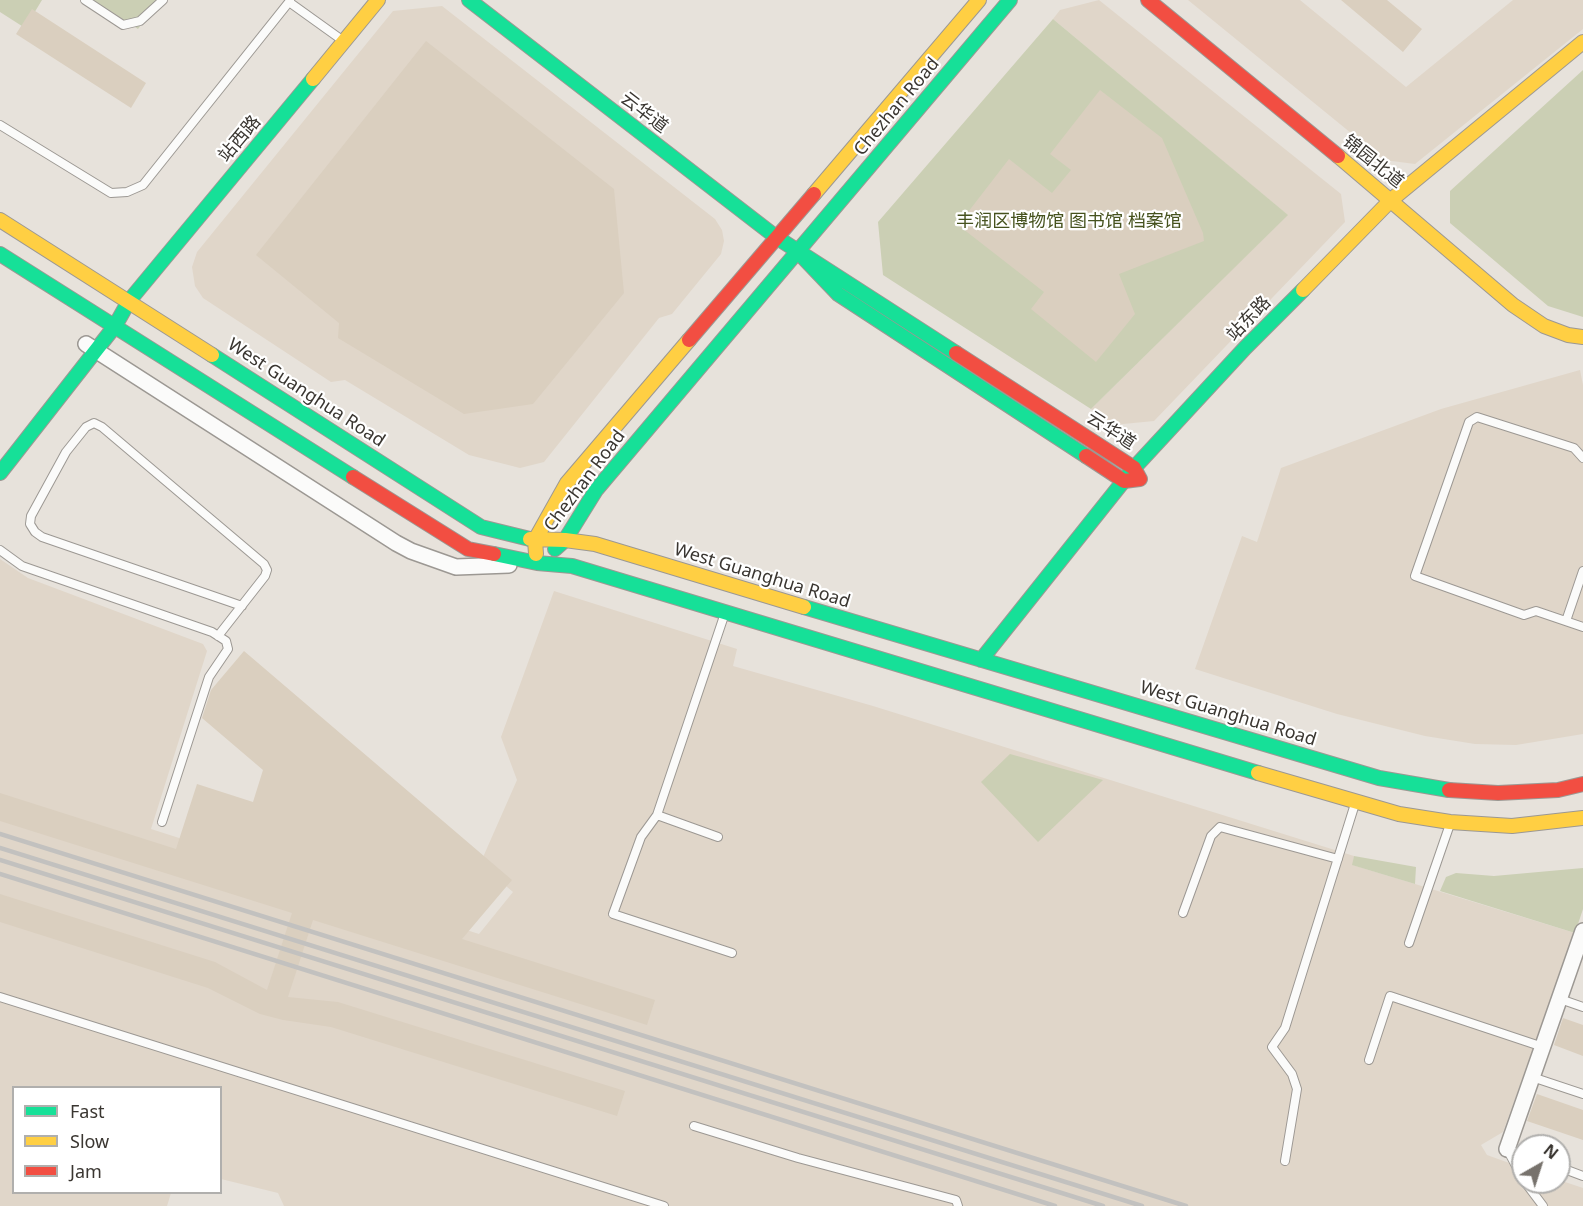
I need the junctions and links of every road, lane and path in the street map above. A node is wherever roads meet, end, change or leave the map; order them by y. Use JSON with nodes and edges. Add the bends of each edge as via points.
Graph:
{"nodes":[{"id":1,"x":85,"y":0,"type":"edge"},
{"id":2,"x":163,"y":0,"type":"edge"},
{"id":3,"x":378,"y":0,"type":"edge"},
{"id":4,"x":469,"y":0,"type":"edge"},
{"id":5,"x":979,"y":0,"type":"edge"},
{"id":6,"x":1010,"y":0,"type":"edge"},
{"id":7,"x":1148,"y":0,"type":"edge"},
{"id":8,"x":289,"y":1,"type":"edge"},
{"id":9,"x":344,"y":41,"type":"junction"},
{"id":10,"x":1583,"y":42,"type":"edge"},
{"id":11,"x":0,"y":125,"type":"edge"},
{"id":12,"x":1438,"y":179,"type":"dead end"},
{"id":13,"x":1397,"y":204,"type":"junction"},
{"id":14,"x":0,"y":220,"type":"edge"},
{"id":15,"x":776,"y":237,"type":"junction"},
{"id":16,"x":798,"y":252,"type":"junction"},
{"id":17,"x":0,"y":254,"type":"edge"},
{"id":18,"x":129,"y":301,"type":"junction"},
{"id":19,"x":111,"y":323,"type":"junction"},
{"id":20,"x":1583,"y":337,"type":"edge"},
{"id":21,"x":91,"y":347,"type":"junction"},
{"id":22,"x":0,"y":452,"type":"edge"},
{"id":23,"x":1583,"y":458,"type":"edge"},
{"id":24,"x":0,"y":473,"type":"edge"},
{"id":25,"x":1137,"y":474,"type":"junction"},
{"id":26,"x":1124,"y":481,"type":"junction"},
{"id":27,"x":535,"y":540,"type":"junction"},
{"id":28,"x":565,"y":540,"type":"junction"},
{"id":29,"x":0,"y":550,"type":"edge"},
{"id":30,"x":537,"y":563,"type":"junction"},
{"id":31,"x":1583,"y":571,"type":"edge"},
{"id":32,"x":242,"y":606,"type":"junction"},
{"id":33,"x":726,"y":612,"type":"junction"},
{"id":34,"x":1566,"y":621,"type":"junction"},
{"id":35,"x":1583,"y":627,"type":"edge"},
{"id":36,"x":218,"y":636,"type":"junction"},
{"id":37,"x":981,"y":660,"type":"junction"},
{"id":38,"x":995,"y":663,"type":"junction"},
{"id":39,"x":1017,"y":669,"type":"junction"},
{"id":40,"x":1019,"y":700,"type":"junction"},
{"id":41,"x":1583,"y":784,"type":"edge"},
{"id":42,"x":1356,"y":802,"type":"junction"},
{"id":43,"x":657,"y":815,"type":"junction"},
{"id":44,"x":1583,"y":818,"type":"edge"},
{"id":45,"x":162,"y":822,"type":"dead end"},
{"id":46,"x":1450,"y":822,"type":"junction"},
{"id":47,"x":718,"y":837,"type":"dead end"},
{"id":48,"x":1338,"y":860,"type":"junction"},
{"id":49,"x":1183,"y":913,"type":"dead end"},
{"id":50,"x":1583,"y":931,"type":"edge"},
{"id":51,"x":1409,"y":943,"type":"dead end"},
{"id":52,"x":732,"y":953,"type":"dead end"},
{"id":53,"x":0,"y":997,"type":"edge"},
{"id":54,"x":1560,"y":999,"type":"junction"},
{"id":55,"x":1583,"y":1007,"type":"edge"},
{"id":56,"x":1543,"y":1047,"type":"junction"},
{"id":57,"x":1369,"y":1060,"type":"dead end"},
{"id":58,"x":1532,"y":1077,"type":"junction"},
{"id":59,"x":1583,"y":1094,"type":"edge"},
{"id":60,"x":694,"y":1126,"type":"dead end"},
{"id":61,"x":1507,"y":1149,"type":"junction"},
{"id":62,"x":1511,"y":1150,"type":"edge"},
{"id":63,"x":1511,"y":1157,"type":"edge"},
{"id":64,"x":1285,"y":1161,"type":"dead end"},
{"id":65,"x":1534,"y":1194,"type":"edge"},
{"id":66,"x":663,"y":1206,"type":"edge"},
{"id":67,"x":958,"y":1206,"type":"edge"},
{"id":68,"x":1543,"y":1206,"type":"edge"}],
"edges":[{"from":1,"to":2,"type":"lane","via":[[123,25],[140,21]]},
{"from":3,"to":9,"type":"main road","name":"站西路"},
{"from":4,"to":15,"type":"main road","name":"云华道"},
{"from":5,"to":15,"type":"main road","name":"Chezhan Road"},
{"from":6,"to":16,"type":"main road","name":"Chezhan Road"},
{"from":7,"to":13,"type":"main road","name":"锦园北道"},
{"from":8,"to":9,"type":"lane"},
{"from":8,"to":11,"type":"lane","via":[[143,185],[127,192],[111,192]]},
{"from":9,"to":18,"type":"main road","name":"站西路"},
{"from":10,"to":13,"type":"main road","name":"站东路"},
{"from":12,"to":13,"type":"main road","name":"站东路"},
{"from":13,"to":20,"type":"main road","name":"锦园北道","via":[[1513,305],[1544,326]]},
{"from":13,"to":25,"type":"main road","name":"站东路","via":[[1269,342]]},
{"from":14,"to":18,"type":"main road","name":"West Guanghua Road"},
{"from":15,"to":16,"type":"main road","name":"云华道"},
{"from":15,"to":27,"type":"main road","name":"Chezhan Road","via":[[567,483]]},
{"from":16,"to":25,"type":"main road","name":"云华道"},
{"from":16,"to":26,"type":"main road","name":"云华道","via":[[838,294]]},
{"from":16,"to":28,"type":"main road","name":"Chezhan Road","via":[[596,490]]},
{"from":17,"to":19,"type":"main road"},
{"from":18,"to":19,"type":"main road","name":"站西路"},
{"from":18,"to":27,"type":"main road","name":"West Guanghua Road","via":[[481,527]]},
{"from":19,"to":21,"type":"main road","name":"站西路"},
{"from":19,"to":30,"type":"main road","via":[[468,549]]},
{"from":21,"to":22,"type":"main road","name":"站西路"},
{"from":21,"to":24,"type":"main road","name":"站西路"},
{"from":21,"to":30,"type":"street","via":[[411,551],[456,567]]},
{"from":23,"to":34,"type":"lane","via":[[1574,448],[1477,417],[1469,422],[1415,576],[1524,615],[1536,611]]},
{"from":25,"to":26,"type":"main road","name":"云华道"},
{"from":25,"to":38,"type":"main road","name":"站东路"},
{"from":26,"to":37,"type":"main road"},
{"from":27,"to":28,"type":"main road","name":"West Guanghua Road"},
{"from":27,"to":30,"type":"main road","name":"Chezhan Road"},
{"from":28,"to":30,"type":"main road","name":"Chezhan Road"},
{"from":28,"to":37,"type":"main road","name":"West Guanghua Road","via":[[595,544]]},
{"from":29,"to":36,"type":"lane","via":[[22,566]]},
{"from":30,"to":33,"type":"main road","via":[[572,566]]},
{"from":31,"to":34,"type":"lane"},
{"from":32,"to":32,"type":"lane","via":[[35,532],[31,516],[66,452],[86,427],[94,423],[102,427],[264,564],[265,576]]},
{"from":32,"to":36,"type":"lane"},
{"from":33,"to":40,"type":"main road"},
{"from":33,"to":43,"type":"lane"},
{"from":34,"to":35,"type":"lane"},
{"from":36,"to":45,"type":"lane","via":[[226,641],[228,649],[209,677]]},
{"from":37,"to":38,"type":"main road","name":"West Guanghua Road"},
{"from":38,"to":39,"type":"main road","name":"West Guanghua Road"},
{"from":39,"to":40,"type":"main road"},
{"from":39,"to":41,"type":"main road","name":"West Guanghua Road","via":[[1379,778],[1437,789],[1498,793],[1558,790]]},
{"from":40,"to":42,"type":"main road"},
{"from":42,"to":46,"type":"main road"},
{"from":42,"to":48,"type":"lane"},
{"from":43,"to":47,"type":"lane"},
{"from":43,"to":52,"type":"lane","via":[[641,837],[613,914]]},
{"from":44,"to":46,"type":"main road","via":[[1512,826]]},
{"from":46,"to":51,"type":"lane"},
{"from":48,"to":49,"type":"lane","via":[[1220,827],[1211,836]]},
{"from":48,"to":64,"type":"lane","via":[[1285,1028],[1272,1047],[1292,1074],[1297,1089]]},
{"from":50,"to":54,"type":"street"},
{"from":53,"to":66,"type":"lane"},
{"from":54,"to":55,"type":"lane"},
{"from":54,"to":56,"type":"street"},
{"from":56,"to":57,"type":"lane","via":[[1390,996]]},
{"from":56,"to":58,"type":"street"},
{"from":58,"to":59,"type":"lane"},
{"from":58,"to":61,"type":"street"},
{"from":60,"to":67,"type":"lane","via":[[956,1200]]},
{"from":61,"to":62,"type":"lane"},
{"from":61,"to":63,"type":"lane"},
{"from":65,"to":68,"type":"lane"}]}
